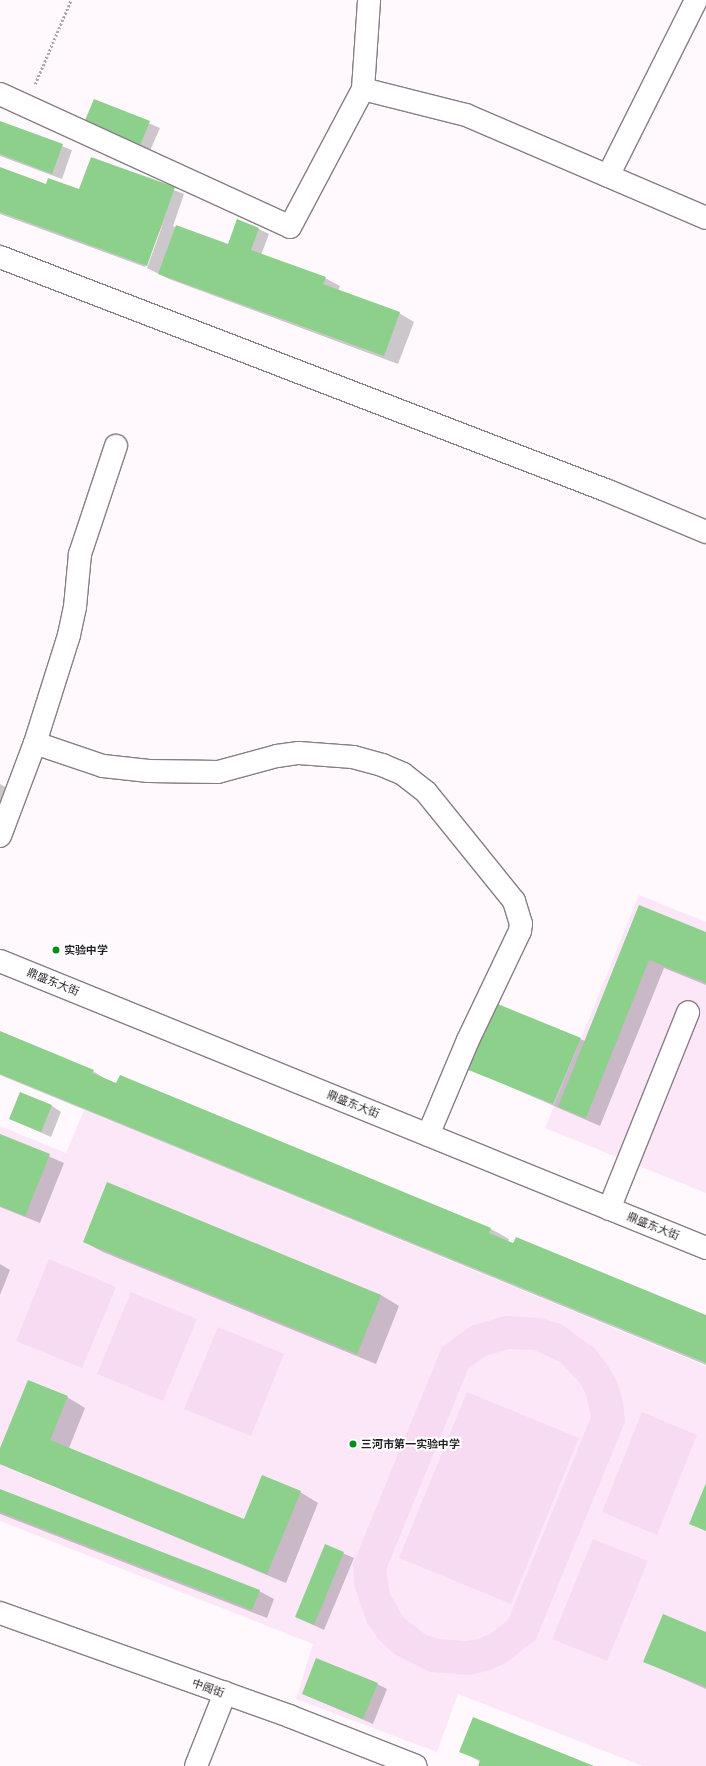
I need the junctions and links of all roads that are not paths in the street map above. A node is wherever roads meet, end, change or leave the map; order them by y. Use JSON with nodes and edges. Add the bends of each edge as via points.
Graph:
{"nodes":[{"id":1,"x":369,"y":0,"type":"edge"},
{"id":2,"x":696,"y":0,"type":"edge"},
{"id":3,"x":364,"y":89,"type":"junction"},
{"id":4,"x":0,"y":94,"type":"edge"},
{"id":5,"x":608,"y":176,"type":"junction"},
{"id":6,"x":706,"y":218,"type":"edge"},
{"id":7,"x":0,"y":257,"type":"edge"},
{"id":8,"x":116,"y":446,"type":"dead end"},
{"id":9,"x":706,"y":532,"type":"edge"},
{"id":10,"x":35,"y":744,"type":"junction"},
{"id":11,"x":0,"y":836,"type":"edge"},
{"id":12,"x":0,"y":961,"type":"edge"},
{"id":13,"x":688,"y":1012,"type":"dead end"},
{"id":14,"x":428,"y":1135,"type":"junction"},
{"id":15,"x":609,"y":1208,"type":"junction"},
{"id":16,"x":706,"y":1248,"type":"edge"},
{"id":17,"x":0,"y":1613,"type":"edge"},
{"id":18,"x":225,"y":1693,"type":"junction"},
{"id":19,"x":196,"y":1766,"type":"edge"},
{"id":20,"x":416,"y":1766,"type":"edge"}],
"edges":[{"from":1,"to":3,"type":"street"},
{"from":2,"to":5,"type":"street"},
{"from":3,"to":4,"type":"street","via":[[290,227]]},
{"from":3,"to":5,"type":"street","via":[[466,115]]},
{"from":5,"to":6,"type":"street"},
{"from":7,"to":9,"type":"street","via":[[600,488]]},
{"from":8,"to":10,"type":"street","via":[[80,554],[75,607],[69,635]]},
{"from":10,"to":11,"type":"street"},
{"from":10,"to":14,"type":"street","via":[[103,766],[149,771],[218,772],[277,756],[300,753],[353,757],[403,774],[426,792],[514,901],[521,924]]},
{"from":12,"to":14,"type":"street","name":"鼎盛东大街"},
{"from":13,"to":15,"type":"street"},
{"from":14,"to":15,"type":"street","name":"鼎盛东大街"},
{"from":15,"to":16,"type":"street","name":"鼎盛东大街"},
{"from":17,"to":18,"type":"street","name":"中阁街"},
{"from":18,"to":19,"type":"street"},
{"from":18,"to":20,"type":"street","name":"中阁街"}]}
